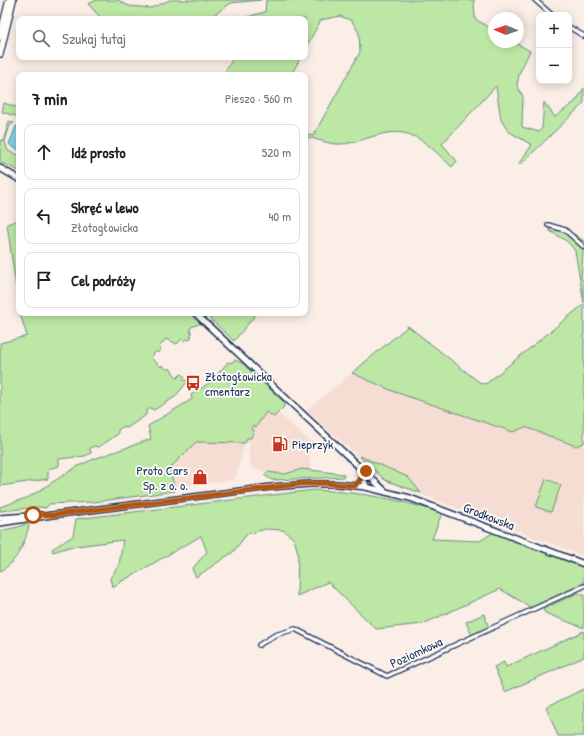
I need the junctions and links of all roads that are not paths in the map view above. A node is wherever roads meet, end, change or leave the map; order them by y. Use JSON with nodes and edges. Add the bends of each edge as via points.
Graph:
{"nodes":[{"id":1,"x":9,"y":0,"type":"edge"},
{"id":2,"x":13,"y":0,"type":"edge"},
{"id":3,"x":536,"y":0,"type":"edge"},
{"id":4,"x":549,"y":12,"type":"edge"},
{"id":5,"x":572,"y":29,"type":"edge"},
{"id":6,"x":584,"y":36,"type":"edge"},
{"id":7,"x":0,"y":37,"type":"edge"},
{"id":8,"x":0,"y":54,"type":"edge"},
{"id":9,"x":0,"y":168,"type":"edge"},
{"id":10,"x":16,"y":177,"type":"edge"},
{"id":11,"x":548,"y":225,"type":"dead end"},
{"id":12,"x":584,"y":247,"type":"edge"},
{"id":13,"x":198,"y":316,"type":"edge"},
{"id":14,"x":361,"y":468,"type":"junction"},
{"id":15,"x":369,"y":474,"type":"junction"},
{"id":16,"x":355,"y":486,"type":"junction"},
{"id":17,"x":366,"y":487,"type":"junction"},
{"id":18,"x":386,"y":492,"type":"junction"},
{"id":19,"x":52,"y":515,"type":"junction"},
{"id":20,"x":0,"y":518,"type":"edge"},
{"id":21,"x":0,"y":523,"type":"edge"},
{"id":22,"x":584,"y":564,"type":"edge"},
{"id":23,"x":584,"y":586,"type":"edge"},
{"id":24,"x":259,"y":645,"type":"dead end"}],
"edges":[{"from":1,"to":7,"type":"main road"},
{"from":2,"to":8,"type":"main road"},
{"from":3,"to":4,"type":"street"},
{"from":5,"to":6,"type":"street"},
{"from":9,"to":10,"type":"main road"},
{"from":11,"to":12,"type":"street","via":[[565,230]]},
{"from":13,"to":14,"type":"main road"},
{"from":14,"to":15,"type":"main road"},
{"from":14,"to":16,"type":"main road","via":[[361,478]]},
{"from":14,"to":17,"type":"main road"},
{"from":15,"to":17,"type":"main road","via":[[369,483]]},
{"from":15,"to":18,"type":"main road"},
{"from":16,"to":17,"type":"main road","name":"Grodkowska"},
{"from":16,"to":19,"type":"main road","name":"Grodkowska","via":[[326,483],[295,485]]},
{"from":17,"to":18,"type":"main road","name":"Grodkowska"},
{"from":18,"to":22,"type":"main road","name":"Grodkowska","via":[[410,498]]},
{"from":19,"to":20,"type":"main road"},
{"from":19,"to":21,"type":"main road"},
{"from":23,"to":24,"type":"street","name":"Poziomkowa","via":[[387,676],[295,629],[275,635]]}]}
